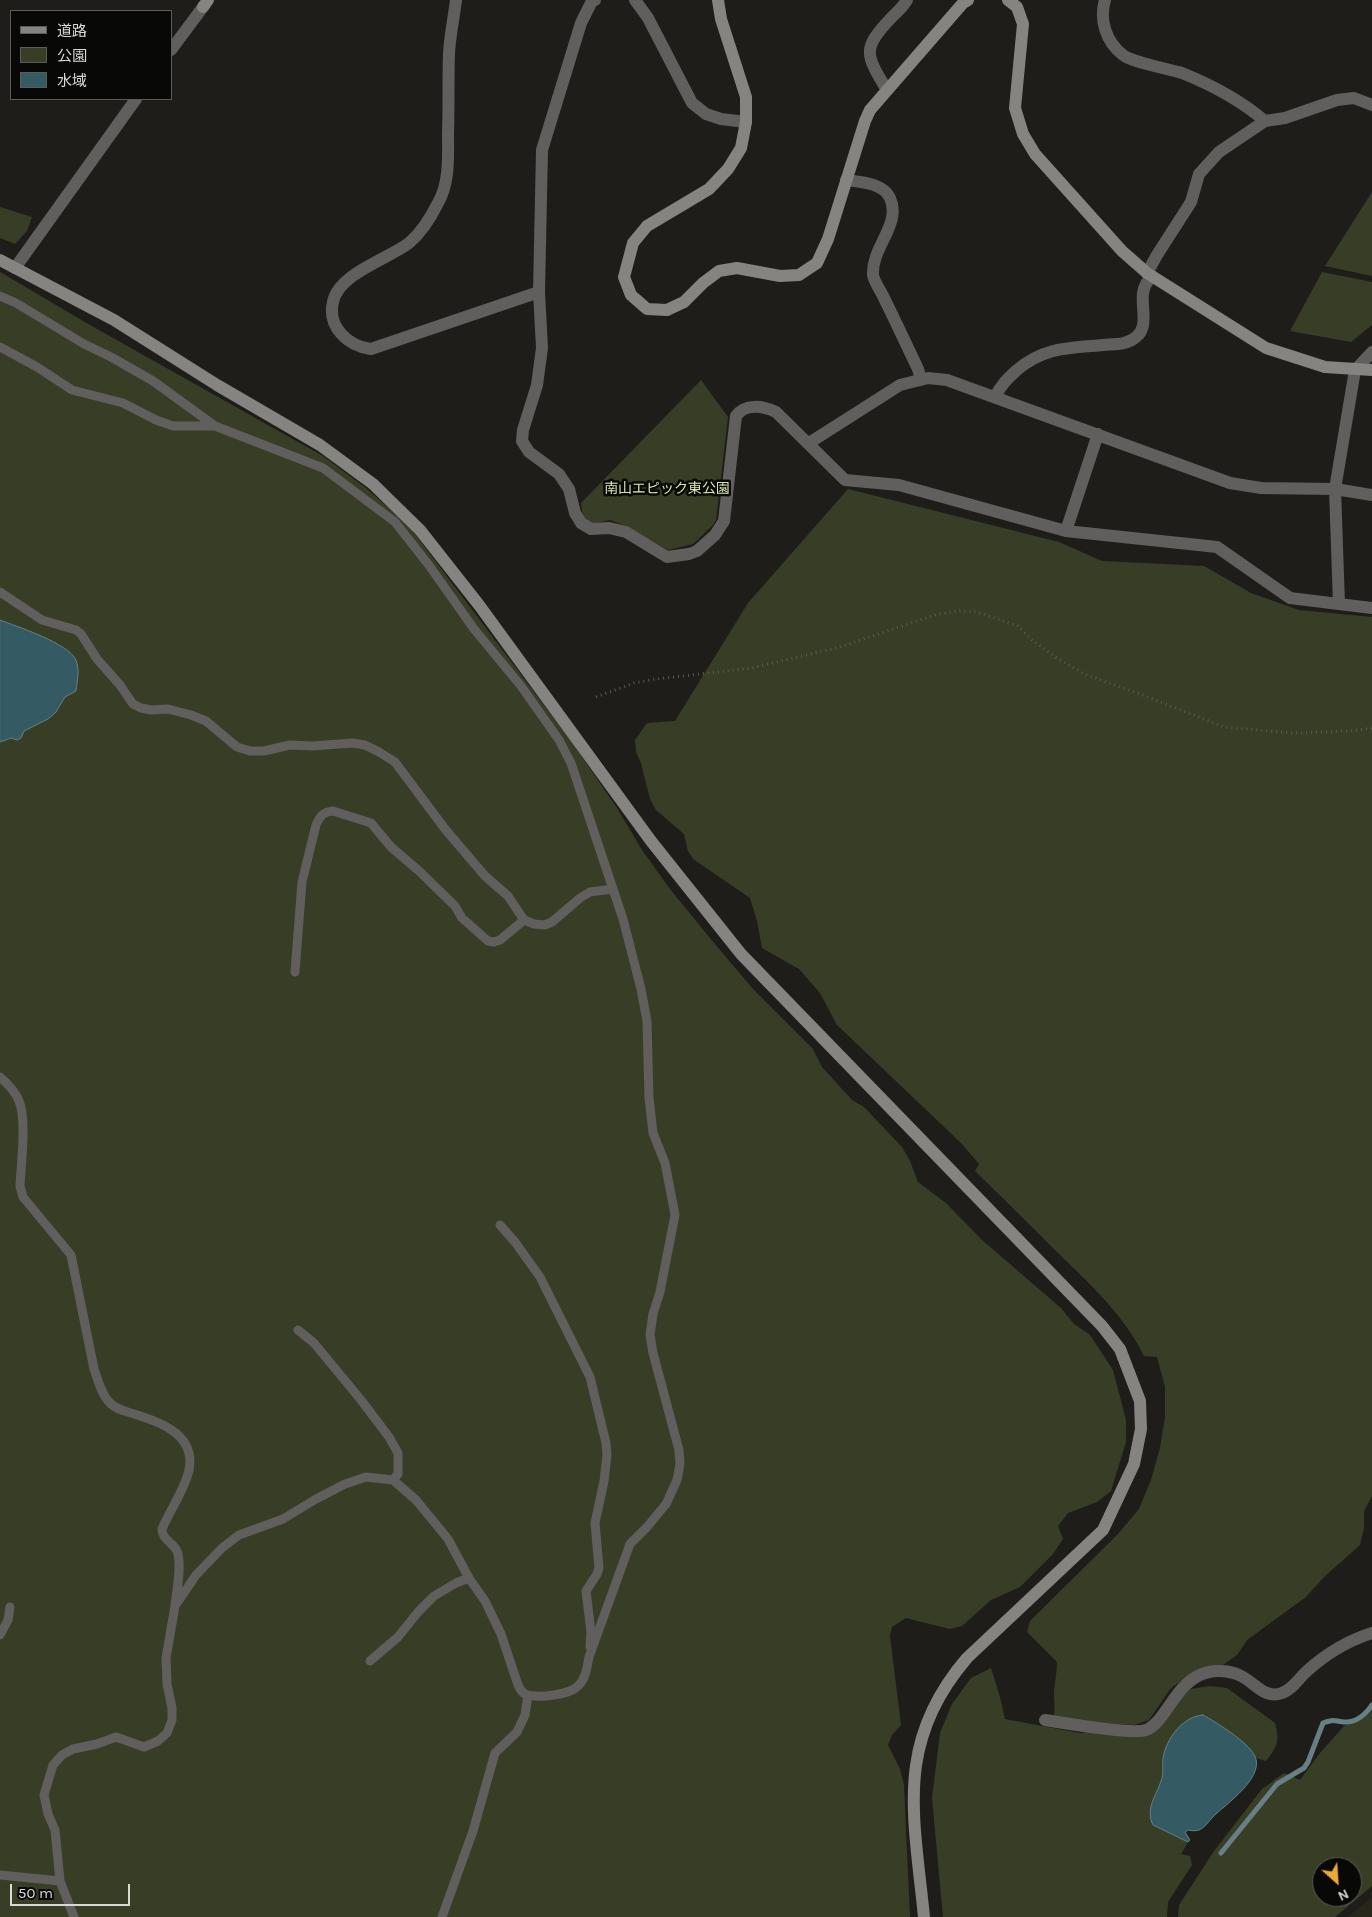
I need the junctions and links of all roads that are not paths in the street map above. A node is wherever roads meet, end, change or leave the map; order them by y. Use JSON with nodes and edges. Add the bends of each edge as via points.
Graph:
{"nodes":[{"id":1,"x":456,"y":0,"type":"edge"},
{"id":2,"x":595,"y":0,"type":"edge"},
{"id":3,"x":635,"y":0,"type":"edge"},
{"id":4,"x":718,"y":0,"type":"edge"},
{"id":5,"x":907,"y":0,"type":"edge"},
{"id":6,"x":968,"y":0,"type":"edge"},
{"id":7,"x":1008,"y":0,"type":"edge"},
{"id":8,"x":1105,"y":0,"type":"edge"},
{"id":9,"x":205,"y":3,"type":"edge"},
{"id":10,"x":172,"y":49,"type":"edge"},
{"id":11,"x":886,"y":90,"type":"junction"},
{"id":12,"x":135,"y":100,"type":"edge"},
{"id":13,"x":1372,"y":105,"type":"edge"},
{"id":14,"x":1265,"y":121,"type":"junction"},
{"id":15,"x":746,"y":122,"type":"junction"},
{"id":16,"x":846,"y":180,"type":"junction"},
{"id":17,"x":0,"y":260,"type":"edge"},
{"id":18,"x":15,"y":268,"type":"junction"},
{"id":19,"x":1150,"y":275,"type":"junction"},
{"id":20,"x":539,"y":292,"type":"junction"},
{"id":21,"x":0,"y":296,"type":"edge"},
{"id":22,"x":0,"y":347,"type":"edge"},
{"id":23,"x":1372,"y":352,"type":"edge"},
{"id":24,"x":1354,"y":370,"type":"junction"},
{"id":25,"x":1372,"y":370,"type":"edge"},
{"id":26,"x":921,"y":380,"type":"junction"},
{"id":27,"x":995,"y":396,"type":"junction"},
{"id":28,"x":215,"y":426,"type":"junction"},
{"id":29,"x":1098,"y":434,"type":"junction"},
{"id":30,"x":808,"y":443,"type":"junction"},
{"id":31,"x":1335,"y":489,"type":"junction"},
{"id":32,"x":1372,"y":495,"type":"edge"},
{"id":33,"x":1066,"y":531,"type":"junction"},
{"id":34,"x":0,"y":592,"type":"edge"},
{"id":35,"x":1339,"y":604,"type":"junction"},
{"id":36,"x":1372,"y":608,"type":"edge"},
{"id":37,"x":613,"y":890,"type":"junction"},
{"id":38,"x":524,"y":920,"type":"junction"},
{"id":39,"x":295,"y":972,"type":"dead end"},
{"id":40,"x":0,"y":1077,"type":"edge"},
{"id":41,"x":500,"y":1225,"type":"dead end"},
{"id":42,"x":298,"y":1330,"type":"dead end"},
{"id":43,"x":393,"y":1480,"type":"junction"},
{"id":44,"x":469,"y":1578,"type":"junction"},
{"id":45,"x":175,"y":1606,"type":"junction"},
{"id":46,"x":10,"y":1607,"type":"dead end"},
{"id":47,"x":1372,"y":1633,"type":"edge"},
{"id":48,"x":0,"y":1635,"type":"edge"},
{"id":49,"x":589,"y":1657,"type":"junction"},
{"id":50,"x":370,"y":1661,"type":"dead end"},
{"id":51,"x":528,"y":1695,"type":"junction"},
{"id":52,"x":1045,"y":1720,"type":"dead end"},
{"id":53,"x":0,"y":1876,"type":"edge"},
{"id":54,"x":60,"y":1881,"type":"junction"},
{"id":55,"x":74,"y":1917,"type":"edge"},
{"id":56,"x":442,"y":1917,"type":"edge"},
{"id":57,"x":924,"y":1917,"type":"edge"}],
"edges":[{"from":1,"to":20,"type":"street","via":[[449,51],[448,174],[439,201],[409,242],[344,284],[333,301],[335,322],[350,342],[371,349]]},
{"from":2,"to":20,"type":"street","via":[[581,23],[542,150]]},
{"from":3,"to":15,"type":"street","via":[[648,18],[692,102],[706,114]]},
{"from":4,"to":15,"type":"street","via":[[746,96]]},
{"from":5,"to":11,"type":"street","via":[[874,37],[869,54]]},
{"from":6,"to":11,"type":"street"},
{"from":7,"to":19,"type":"street","via":[[1017,7],[1023,24],[1015,108],[1022,134],[1035,154],[1122,251]]},
{"from":8,"to":14,"type":"street","via":[[1103,20],[1108,38],[1124,56],[1181,73],[1220,90]]},
{"from":9,"to":10,"type":"street"},
{"from":11,"to":16,"type":"street","via":[[865,121]]},
{"from":12,"to":18,"type":"street"},
{"from":13,"to":14,"type":"street","via":[[1354,98],[1337,100],[1285,118]]},
{"from":14,"to":19,"type":"street","via":[[1219,152],[1199,174],[1191,202],[1157,255]]},
{"from":15,"to":16,"type":"street","via":[[741,148],[728,169],[709,189],[647,226],[633,243],[624,277],[631,295],[647,308],[667,310],[684,302],[719,271],[737,268],[780,276],[800,275],[818,263]]},
{"from":16,"to":26,"type":"street","via":[[880,188],[894,206],[873,276]]},
{"from":17,"to":18,"type":"street"},
{"from":18,"to":57,"type":"street","via":[[114,320],[320,446],[373,484],[420,530],[479,605],[651,841],[740,954],[1102,1326],[1120,1349],[1140,1401],[1141,1429],[1134,1464],[1103,1530],[968,1658],[950,1679],[927,1721],[914,1770],[914,1826]]},
{"from":19,"to":24,"type":"street","via":[[1266,348],[1325,367]]},
{"from":19,"to":27,"type":"street","via":[[1143,293],[1139,335],[1119,344],[1065,348],[1040,354],[1002,384]]},
{"from":20,"to":30,"type":"street","via":[[541,357],[538,385],[522,441],[529,452],[558,474],[569,489],[575,513],[581,523],[591,529],[609,528],[626,532],[667,556],[690,554],[722,527],[739,412],[747,407],[776,412]]},
{"from":21,"to":28,"type":"lane","via":[[153,382]]},
{"from":22,"to":28,"type":"lane","via":[[72,390],[123,403],[173,426]]},
{"from":23,"to":24,"type":"street"},
{"from":24,"to":25,"type":"street"},
{"from":24,"to":31,"type":"street"},
{"from":26,"to":27,"type":"street","via":[[947,380]]},
{"from":26,"to":30,"type":"street","via":[[900,385]]},
{"from":27,"to":29,"type":"street"},
{"from":28,"to":37,"type":"lane","via":[[323,468],[395,522],[559,740],[571,763]]},
{"from":29,"to":31,"type":"street","via":[[1230,483],[1261,488]]},
{"from":29,"to":33,"type":"street"},
{"from":30,"to":33,"type":"street","via":[[845,480],[900,485]]},
{"from":31,"to":32,"type":"street"},
{"from":31,"to":35,"type":"street"},
{"from":33,"to":35,"type":"street","via":[[1216,547],[1290,598]]},
{"from":34,"to":38,"type":"lane","via":[[42,620],[81,634],[133,704],[141,708],[168,709],[191,715],[206,721],[237,747],[250,751],[290,745],[353,743],[365,745],[395,762],[445,829],[485,876],[508,896]]},
{"from":35,"to":36,"type":"street"},
{"from":37,"to":38,"type":"lane","via":[[590,892],[545,925]]},
{"from":37,"to":49,"type":"lane","via":[[624,919],[641,989],[647,1021],[653,1133],[665,1163],[675,1215],[650,1335],[680,1464],[666,1504],[630,1544]]},
{"from":38,"to":39,"type":"lane","via":[[500,940],[488,941],[391,847],[371,823],[327,812],[319,818],[302,882]]},
{"from":40,"to":45,"type":"lane","via":[[15,1092],[23,1114],[20,1186],[23,1197],[71,1255],[94,1369],[105,1397],[119,1410],[169,1426],[188,1450],[189,1470],[162,1529],[179,1558]]},
{"from":41,"to":49,"type":"lane","via":[[540,1277],[559,1314],[590,1378],[606,1443],[604,1481],[595,1522],[599,1568],[586,1591],[591,1632]]},
{"from":42,"to":43,"type":"lane","via":[[314,1343],[389,1437],[398,1453],[398,1474]]},
{"from":43,"to":44,"type":"lane","via":[[416,1500],[448,1539]]},
{"from":43,"to":45,"type":"lane","via":[[366,1477],[345,1484],[283,1519],[239,1535],[196,1575]]},
{"from":44,"to":50,"type":"lane","via":[[434,1596],[398,1637]]},
{"from":44,"to":51,"type":"lane","via":[[486,1601],[502,1634],[521,1692]]},
{"from":45,"to":54,"type":"lane","via":[[166,1658],[172,1708],[167,1733],[144,1747],[116,1737],[73,1749],[53,1765],[44,1795],[55,1830]]},
{"from":46,"to":48,"type":"lane"},
{"from":47,"to":52,"type":"street","via":[[1329,1652],[1284,1693],[1267,1694],[1239,1674],[1208,1672],[1180,1690],[1156,1724],[1146,1730],[1095,1728]]},
{"from":49,"to":51,"type":"lane","via":[[580,1686],[563,1694]]},
{"from":51,"to":56,"type":"lane","via":[[525,1715],[517,1732],[495,1753],[473,1831]]},
{"from":53,"to":54,"type":"lane"},
{"from":54,"to":55,"type":"lane"}]}
